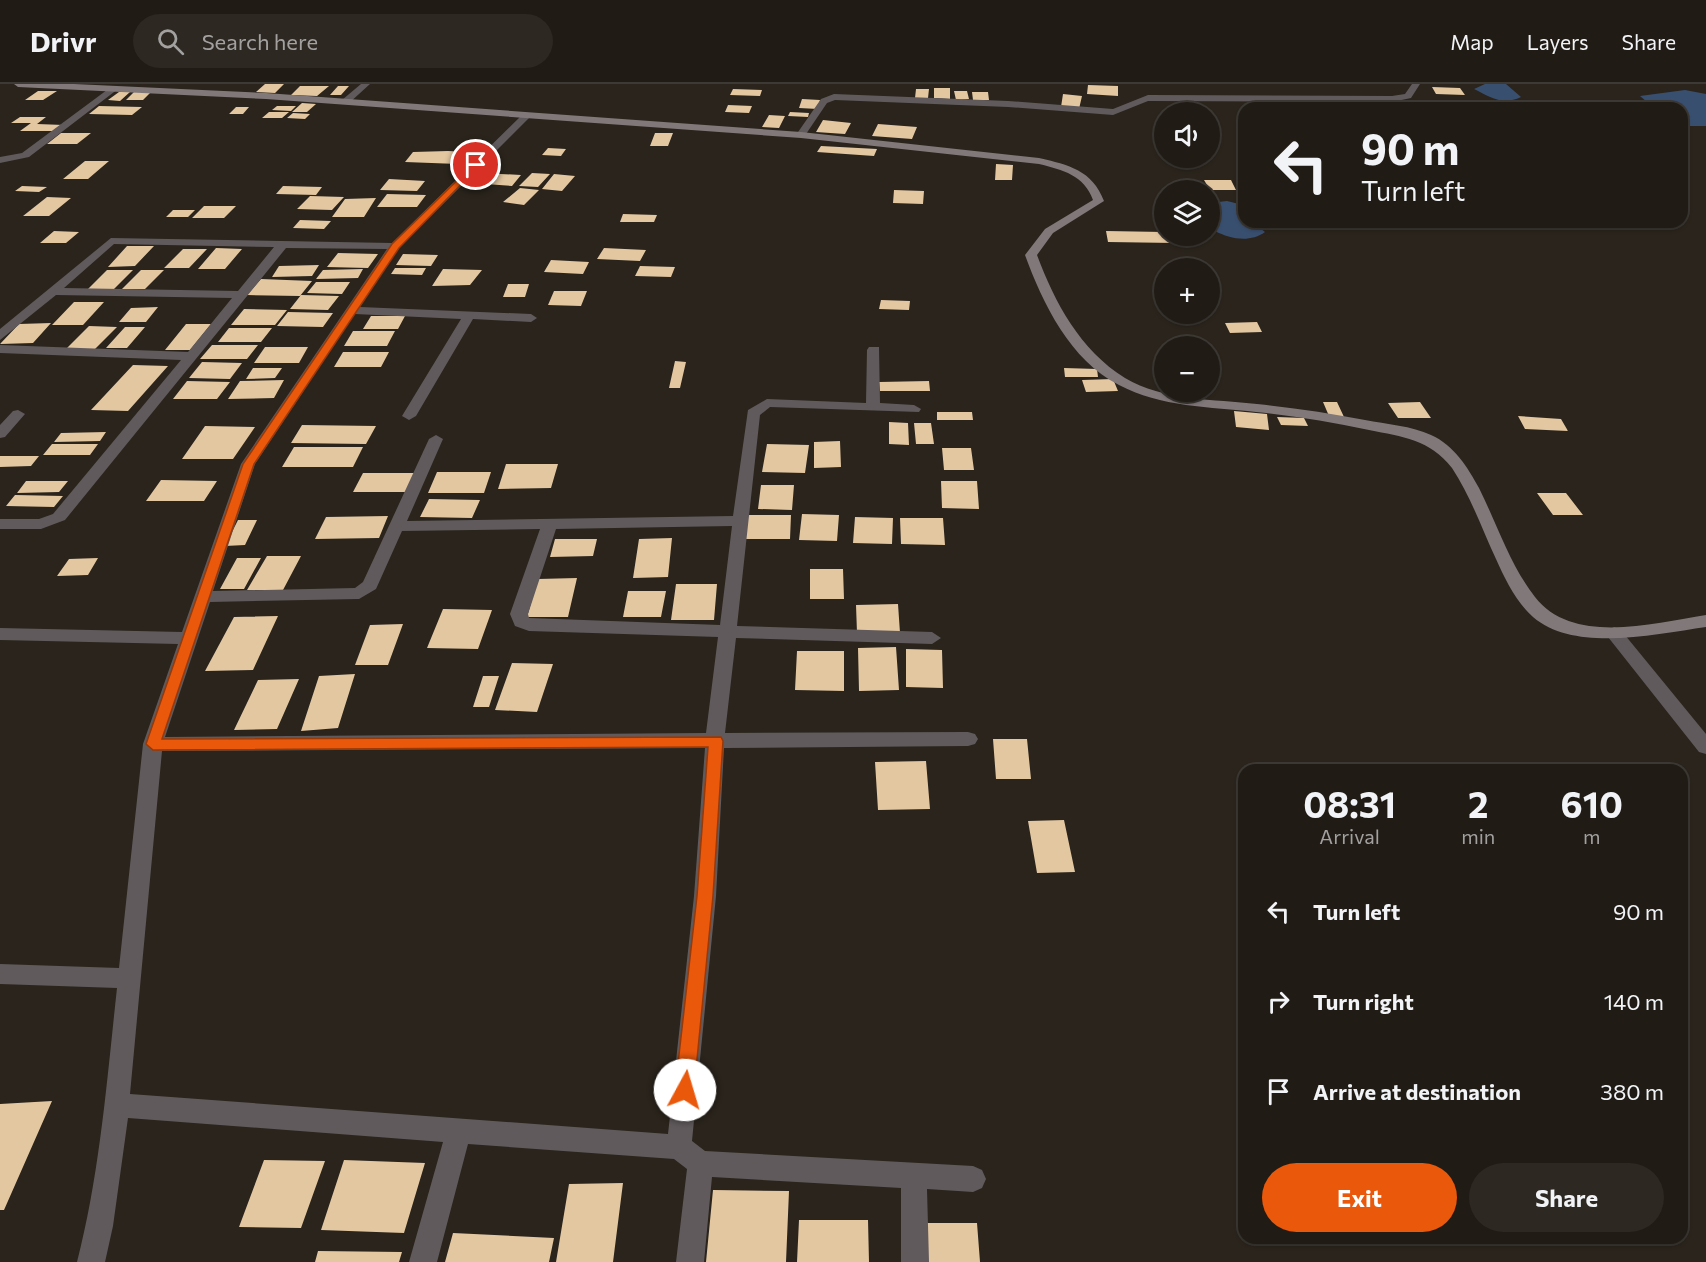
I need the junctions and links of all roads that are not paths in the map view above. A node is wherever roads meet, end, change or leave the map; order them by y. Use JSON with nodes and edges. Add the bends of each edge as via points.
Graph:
{"nodes":[{"id":1,"x":18,"y":84,"type":"edge"},
{"id":2,"x":366,"y":84,"type":"edge"},
{"id":3,"x":1416,"y":84,"type":"edge"},
{"id":4,"x":114,"y":89,"type":"junction"},
{"id":5,"x":345,"y":102,"type":"junction"},
{"id":6,"x":525,"y":117,"type":"junction"},
{"id":7,"x":801,"y":135,"type":"junction"},
{"id":8,"x":0,"y":160,"type":"edge"},
{"id":9,"x":284,"y":243,"type":"junction"},
{"id":10,"x":396,"y":246,"type":"junction"},
{"id":11,"x":51,"y":291,"type":"junction"},
{"id":12,"x":242,"y":295,"type":"junction"},
{"id":13,"x":352,"y":310,"type":"junction"},
{"id":14,"x":468,"y":316,"type":"junction"},
{"id":15,"x":531,"y":318,"type":"dead end"},
{"id":16,"x":0,"y":319,"type":"edge"},
{"id":17,"x":19,"y":319,"type":"junction"},
{"id":18,"x":0,"y":336,"type":"edge"},
{"id":19,"x":0,"y":349,"type":"edge"},
{"id":20,"x":874,"y":350,"type":"dead end"},
{"id":21,"x":193,"y":356,"type":"junction"},
{"id":22,"x":873,"y":408,"type":"junction"},
{"id":23,"x":914,"y":409,"type":"dead end"},
{"id":24,"x":18,"y":414,"type":"dead end"},
{"id":25,"x":409,"y":416,"type":"dead end"},
{"id":26,"x":0,"y":434,"type":"edge"},
{"id":27,"x":436,"y":439,"type":"dead end"},
{"id":28,"x":738,"y":521,"type":"junction"},
{"id":29,"x":550,"y":522,"type":"junction"},
{"id":30,"x":0,"y":524,"type":"edge"},
{"id":31,"x":397,"y":526,"type":"junction"},
{"id":32,"x":203,"y":597,"type":"junction"},
{"id":33,"x":1706,"y":621,"type":"edge"},
{"id":34,"x":727,"y":633,"type":"junction"},
{"id":35,"x":1614,"y":633,"type":"junction"},
{"id":36,"x":0,"y":634,"type":"edge"},
{"id":37,"x":189,"y":638,"type":"junction"},
{"id":38,"x":932,"y":638,"type":"dead end"},
{"id":39,"x":968,"y":739,"type":"dead end"},
{"id":40,"x":716,"y":741,"type":"junction"},
{"id":41,"x":153,"y":744,"type":"junction"},
{"id":42,"x":1706,"y":747,"type":"edge"},
{"id":43,"x":0,"y":974,"type":"edge"},
{"id":44,"x":129,"y":978,"type":"junction"},
{"id":45,"x":117,"y":1105,"type":"junction"},
{"id":46,"x":459,"y":1131,"type":"junction"},
{"id":47,"x":679,"y":1147,"type":"junction"},
{"id":48,"x":700,"y":1164,"type":"junction"},
{"id":49,"x":914,"y":1176,"type":"junction"},
{"id":50,"x":973,"y":1179,"type":"dead end"},
{"id":51,"x":91,"y":1262,"type":"edge"},
{"id":52,"x":423,"y":1262,"type":"edge"},
{"id":53,"x":690,"y":1262,"type":"edge"},
{"id":54,"x":915,"y":1262,"type":"edge"}],
"edges":[{"from":1,"to":4,"type":"main road"},
{"from":2,"to":5,"type":"street"},
{"from":3,"to":7,"type":"street","via":[[1408,96],[1392,99],[1148,98],[1113,112],[834,97],[824,101]]},
{"from":4,"to":5,"type":"main road"},
{"from":4,"to":8,"type":"street","via":[[25,155]]},
{"from":5,"to":6,"type":"main road"},
{"from":6,"to":7,"type":"main road"},
{"from":6,"to":10,"type":"street"},
{"from":7,"to":35,"type":"main road","via":[[1039,161],[1075,170],[1094,184],[1099,201],[1049,231],[1031,255],[1044,291],[1080,348],[1123,382],[1173,399],[1275,410],[1426,438],[1448,450],[1461,469],[1523,594],[1539,614],[1572,630]]},
{"from":9,"to":10,"type":"street"},
{"from":9,"to":11,"type":"street","via":[[117,239],[104,244]]},
{"from":9,"to":12,"type":"street"},
{"from":10,"to":13,"type":"street"},
{"from":11,"to":12,"type":"street"},
{"from":11,"to":17,"type":"street"},
{"from":12,"to":21,"type":"street"},
{"from":13,"to":14,"type":"street"},
{"from":13,"to":32,"type":"street","via":[[248,464]]},
{"from":14,"to":15,"type":"street"},
{"from":14,"to":25,"type":"street"},
{"from":16,"to":17,"type":"street"},
{"from":17,"to":18,"type":"street"},
{"from":19,"to":21,"type":"street"},
{"from":20,"to":22,"type":"street"},
{"from":21,"to":30,"type":"street","via":[[59,517],[41,524]]},
{"from":22,"to":23,"type":"street"},
{"from":22,"to":28,"type":"street","via":[[767,403],[758,407],[753,413]]},
{"from":24,"to":26,"type":"street"},
{"from":27,"to":31,"type":"street"},
{"from":28,"to":29,"type":"street"},
{"from":28,"to":34,"type":"street"},
{"from":29,"to":31,"type":"street"},
{"from":29,"to":34,"type":"street","via":[[519,614],[520,622]]},
{"from":31,"to":32,"type":"street","via":[[370,585],[358,593]]},
{"from":32,"to":37,"type":"street"},
{"from":33,"to":35,"type":"main road"},
{"from":34,"to":38,"type":"street"},
{"from":34,"to":40,"type":"street"},
{"from":35,"to":42,"type":"street"},
{"from":36,"to":37,"type":"street"},
{"from":37,"to":41,"type":"street"},
{"from":39,"to":40,"type":"street"},
{"from":40,"to":41,"type":"street"},
{"from":40,"to":47,"type":"street","via":[[705,896]]},
{"from":41,"to":44,"type":"street"},
{"from":43,"to":44,"type":"street"},
{"from":44,"to":45,"type":"street"},
{"from":45,"to":46,"type":"street"},
{"from":45,"to":51,"type":"street"},
{"from":46,"to":47,"type":"street"},
{"from":46,"to":52,"type":"street"},
{"from":47,"to":48,"type":"street"},
{"from":48,"to":49,"type":"street"},
{"from":48,"to":53,"type":"street"},
{"from":49,"to":50,"type":"street"},
{"from":49,"to":54,"type":"street"}]}
